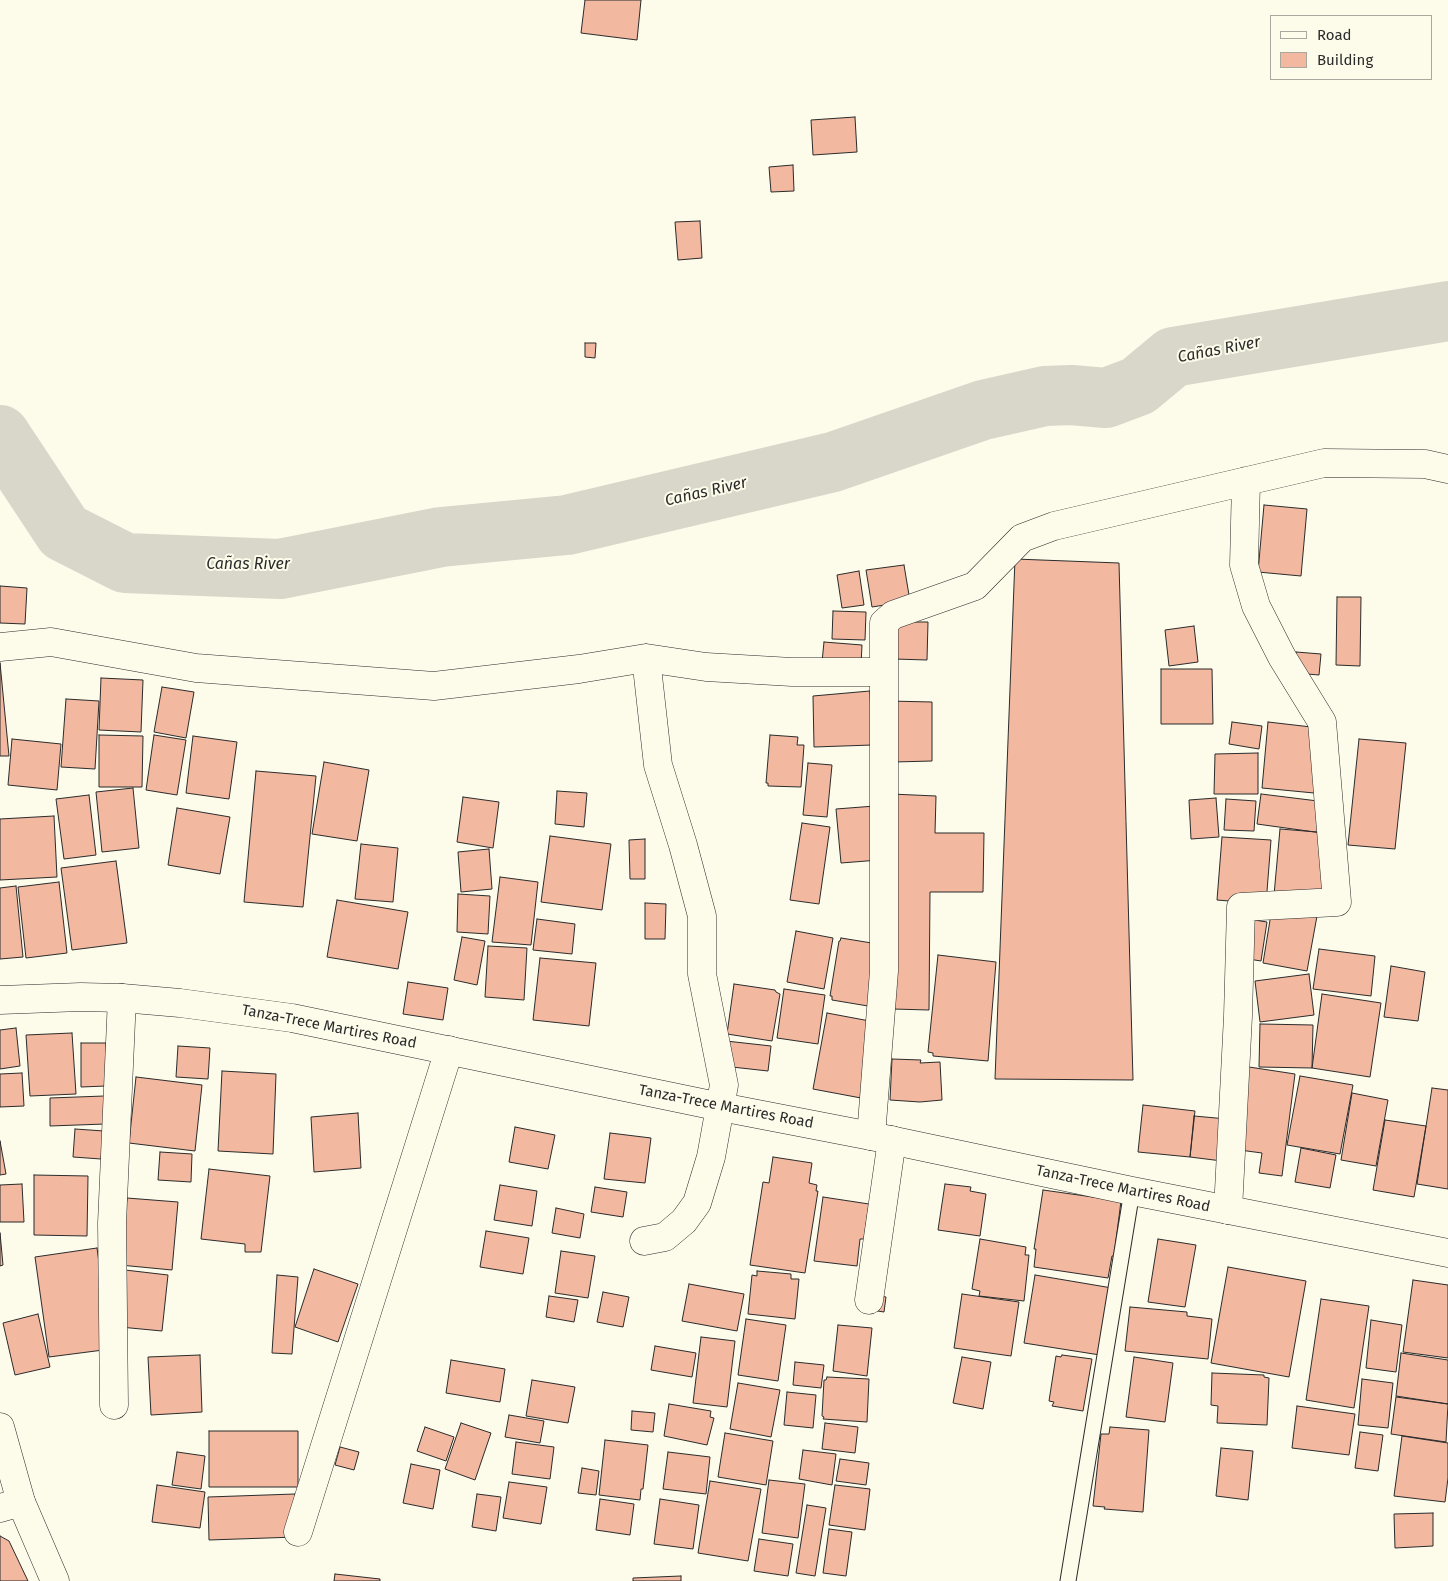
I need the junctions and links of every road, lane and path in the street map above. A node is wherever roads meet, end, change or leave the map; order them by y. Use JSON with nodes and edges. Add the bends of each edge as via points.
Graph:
{"nodes":[{"id":1,"x":1448,"y":469,"type":"edge"},
{"id":2,"x":1246,"y":481,"type":"junction"},
{"id":3,"x":0,"y":647,"type":"edge"},
{"id":4,"x":646,"y":658,"type":"junction"},
{"id":5,"x":884,"y":672,"type":"junction"},
{"id":6,"x":122,"y":998,"type":"junction"},
{"id":7,"x":0,"y":1000,"type":"edge"},
{"id":8,"x":449,"y":1050,"type":"junction"},
{"id":9,"x":721,"y":1107,"type":"junction"},
{"id":10,"x":881,"y":1138,"type":"junction"},
{"id":11,"x":1132,"y":1191,"type":"junction"},
{"id":12,"x":1228,"y":1210,"type":"junction"},
{"id":13,"x":644,"y":1241,"type":"dead end"},
{"id":14,"x":1448,"y":1253,"type":"edge"},
{"id":15,"x":868,"y":1300,"type":"dead end"},
{"id":16,"x":114,"y":1405,"type":"dead end"},
{"id":17,"x":0,"y":1427,"type":"edge"},
{"id":18,"x":10,"y":1505,"type":"edge"},
{"id":19,"x":298,"y":1532,"type":"dead end"},
{"id":20,"x":55,"y":1581,"type":"edge"},
{"id":21,"x":1068,"y":1581,"type":"edge"}],
"edges":[{"from":1,"to":2,"type":"street","via":[[1425,464],[1324,463]]},
{"from":2,"to":5,"type":"street","via":[[1054,526],[1022,538],[975,586],[888,619],[884,623]]},
{"from":2,"to":12,"type":"street","via":[[1244,565],[1256,606],[1282,657],[1322,722],[1337,902],[1241,907]]},
{"from":3,"to":4,"type":"street","via":[[52,642],[196,668],[434,686]]},
{"from":4,"to":5,"type":"street","via":[[706,667],[792,672]]},
{"from":4,"to":9,"type":"street","via":[[658,764],[702,916],[702,974],[724,1085]]},
{"from":5,"to":10,"type":"street"},
{"from":6,"to":7,"type":"street","name":"Tanza-Trece Martires Road"},
{"from":6,"to":8,"type":"street","name":"Tanza-Trece Martires Road","via":[[292,1018]]},
{"from":6,"to":16,"type":"street","via":[[112,1223]]},
{"from":8,"to":9,"type":"street","name":"Tanza-Trece Martires Road"},
{"from":8,"to":19,"type":"street"},
{"from":9,"to":10,"type":"street","name":"Tanza-Trece Martires Road"},
{"from":9,"to":13,"type":"street","via":[[697,1203],[684,1221],[664,1237]]},
{"from":10,"to":11,"type":"street","name":"Tanza-Trece Martires Road"},
{"from":10,"to":15,"type":"street"},
{"from":11,"to":12,"type":"street","name":"Tanza-Trece Martires Road"},
{"from":11,"to":21,"type":"lane"},
{"from":12,"to":14,"type":"street","name":"Tanza-Trece Martires Road"},
{"from":17,"to":18,"type":"street"},
{"from":18,"to":20,"type":"street"}]}
